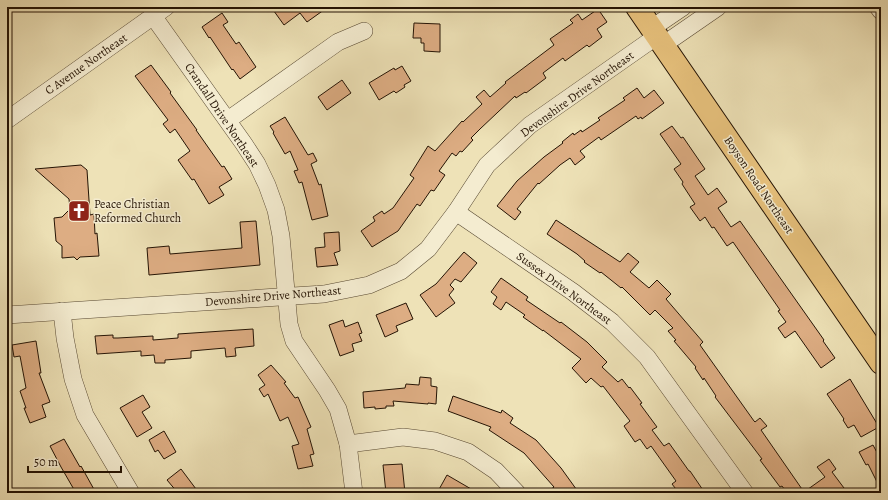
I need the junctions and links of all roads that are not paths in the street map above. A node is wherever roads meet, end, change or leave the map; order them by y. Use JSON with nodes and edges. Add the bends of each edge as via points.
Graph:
{"nodes":[{"id":1,"x":637,"y":7,"type":"edge"},
{"id":2,"x":683,"y":7,"type":"edge"},
{"id":3,"x":718,"y":7,"type":"edge"},
{"id":4,"x":878,"y":7,"type":"edge"},
{"id":5,"x":881,"y":11,"type":"edge"},
{"id":6,"x":160,"y":12,"type":"edge"},
{"id":7,"x":364,"y":31,"type":"dead end"},
{"id":8,"x":658,"y":36,"type":"junction"},
{"id":9,"x":7,"y":120,"type":"edge"},
{"id":10,"x":228,"y":120,"type":"junction"},
{"id":11,"x":456,"y":212,"type":"junction"},
{"id":12,"x":286,"y":297,"type":"junction"},
{"id":13,"x":62,"y":311,"type":"junction"},
{"id":14,"x":7,"y":315,"type":"edge"},
{"id":15,"x":881,"y":363,"type":"edge"},
{"id":16,"x":348,"y":444,"type":"junction"},
{"id":17,"x":132,"y":493,"type":"edge"},
{"id":18,"x":354,"y":493,"type":"edge"},
{"id":19,"x":517,"y":493,"type":"edge"},
{"id":20,"x":745,"y":493,"type":"edge"}],
"edges":[{"from":1,"to":8,"type":"main road","name":"Boyson Road Northeast"},
{"from":2,"to":8,"type":"street","name":"Devonshire Drive Northeast"},
{"from":3,"to":8,"type":"street","name":"Devonshire Drive Northeast"},
{"from":4,"to":5,"type":"street"},
{"from":6,"to":9,"type":"street","name":"C Avenue Northeast"},
{"from":6,"to":10,"type":"street","name":"Crandall Drive Northeast"},
{"from":7,"to":10,"type":"street","via":[[338,42]]},
{"from":8,"to":11,"type":"street","name":"Devonshire Drive Northeast","via":[[530,125],[487,165]]},
{"from":8,"to":15,"type":"main road","name":"Boyson Road Northeast"},
{"from":10,"to":12,"type":"street","name":"Crandall Drive Northeast","via":[[256,164],[276,210]]},
{"from":11,"to":12,"type":"street","name":"Devonshire Drive Northeast","via":[[428,249],[402,271],[369,285],[324,294]]},
{"from":11,"to":20,"type":"street","name":"Sussex Drive Northeast","via":[[573,292],[612,322],[647,357]]},
{"from":12,"to":13,"type":"street","name":"Devonshire Drive Northeast"},
{"from":12,"to":16,"type":"street","name":"Crandall Drive Northeast","via":[[294,341],[338,409]]},
{"from":13,"to":14,"type":"street","name":"Devonshire Drive Northeast"},
{"from":13,"to":17,"type":"street","via":[[73,380],[85,415]]},
{"from":16,"to":18,"type":"street","name":"Crandall Drive Northeast"},
{"from":16,"to":19,"type":"street","via":[[403,437],[435,441],[468,452],[496,471]]}]}
